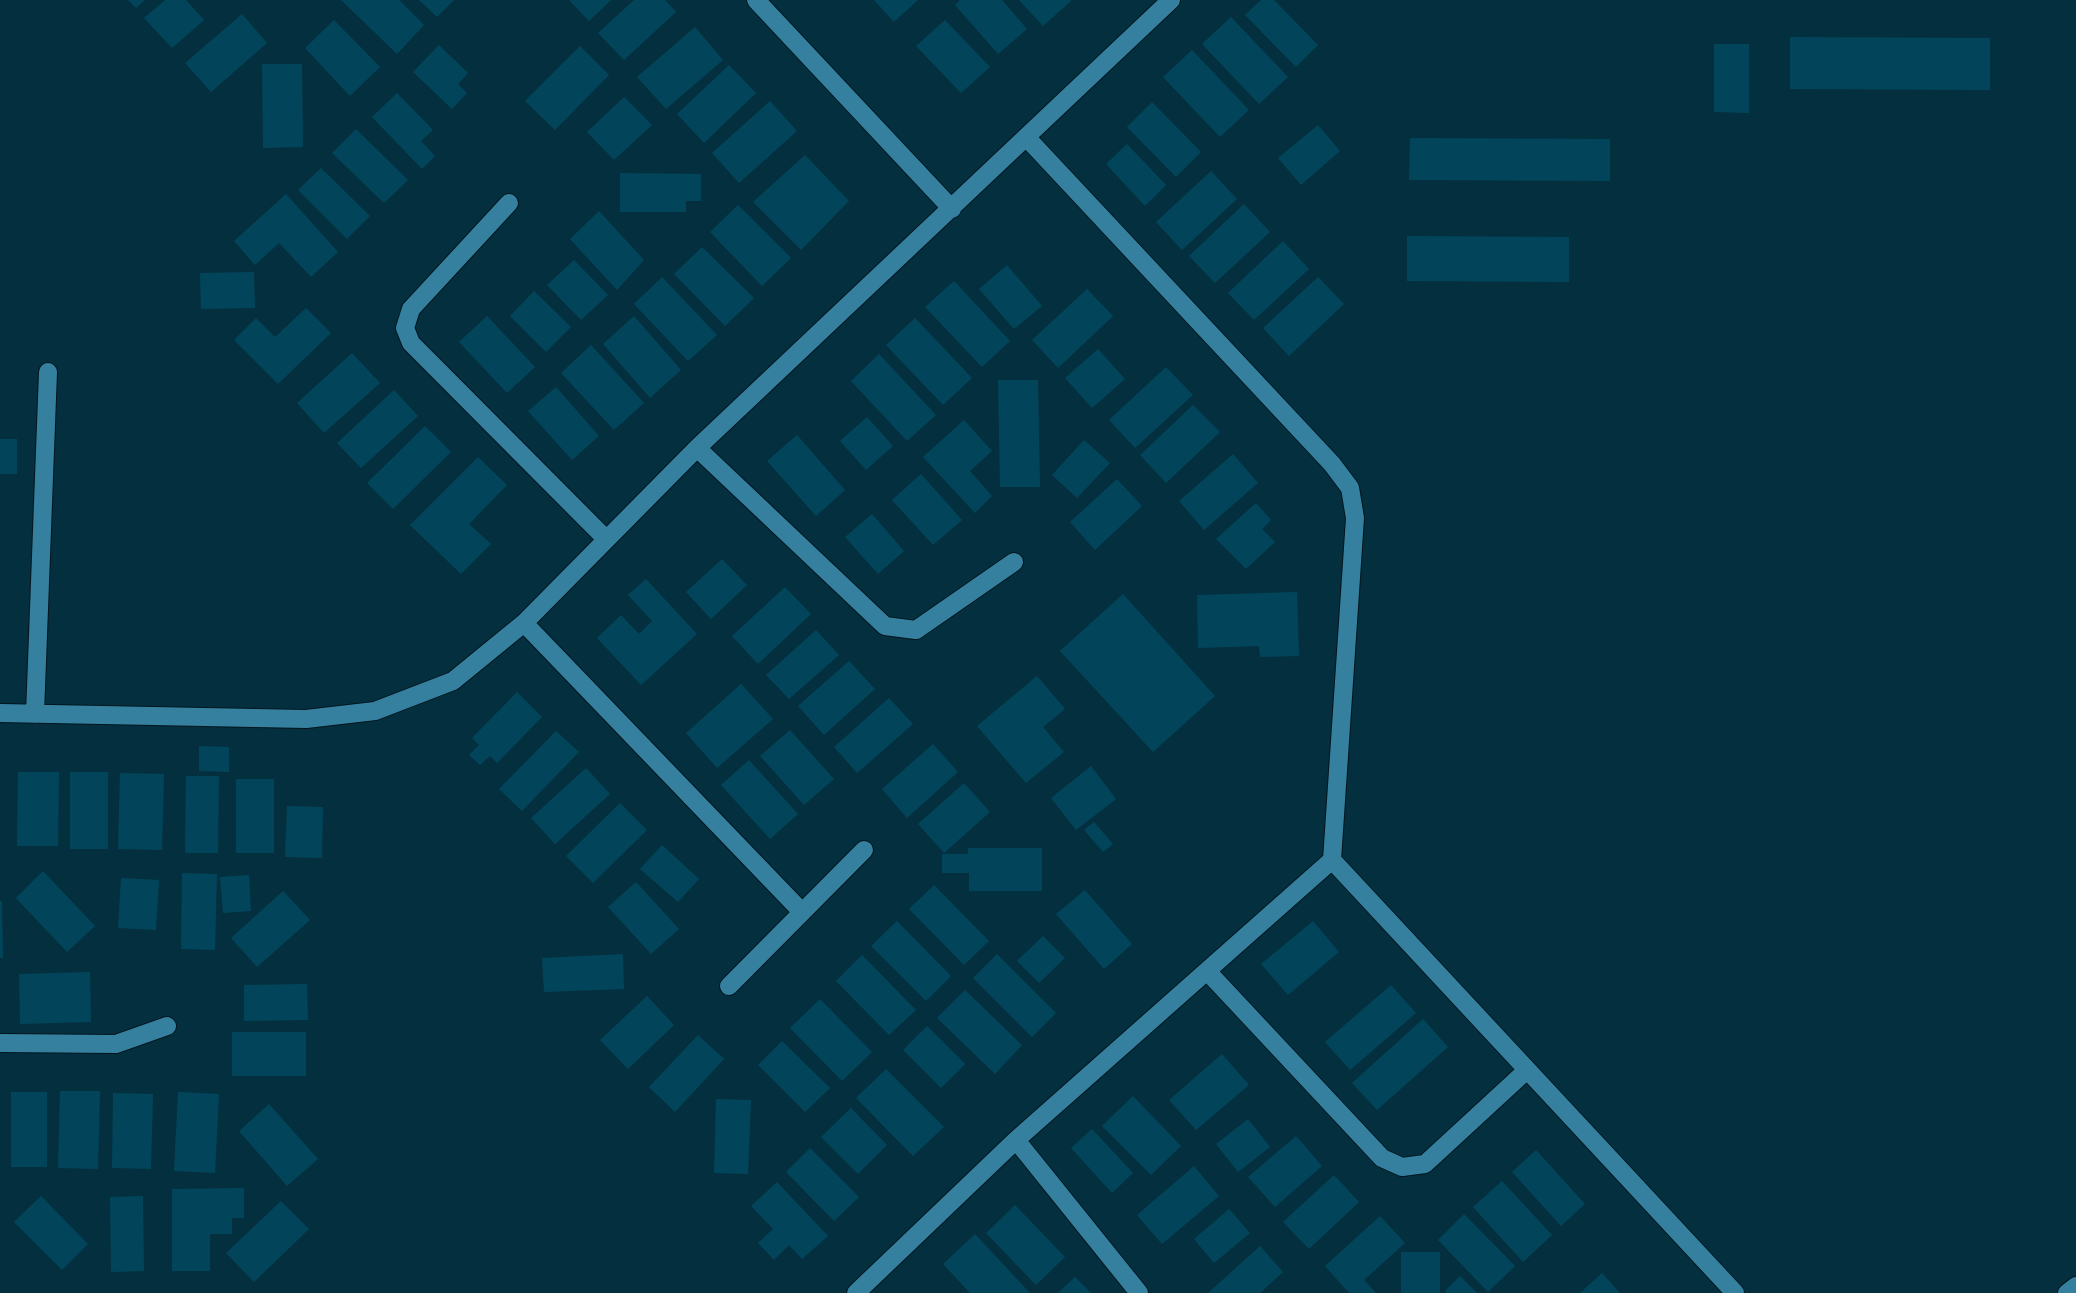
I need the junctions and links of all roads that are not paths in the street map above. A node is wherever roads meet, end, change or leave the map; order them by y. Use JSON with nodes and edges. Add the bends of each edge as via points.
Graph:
{"nodes":[{"id":1,"x":1171,"y":0,"type":"edge"},
{"id":2,"x":759,"y":1,"type":"edge"},
{"id":3,"x":1027,"y":138,"type":"junction"},
{"id":4,"x":509,"y":203,"type":"dead end"},
{"id":5,"x":952,"y":209,"type":"junction"},
{"id":6,"x":48,"y":372,"type":"dead end"},
{"id":7,"x":697,"y":448,"type":"junction"},
{"id":8,"x":606,"y":539,"type":"junction"},
{"id":9,"x":1014,"y":562,"type":"dead end"},
{"id":10,"x":524,"y":623,"type":"junction"},
{"id":11,"x":0,"y":713,"type":"edge"},
{"id":12,"x":35,"y":714,"type":"junction"},
{"id":13,"x":864,"y":850,"type":"dead end"},
{"id":14,"x":1332,"y":860,"type":"junction"},
{"id":15,"x":802,"y":912,"type":"junction"},
{"id":16,"x":1207,"y":971,"type":"junction"},
{"id":17,"x":729,"y":986,"type":"dead end"},
{"id":18,"x":167,"y":1026,"type":"dead end"},
{"id":19,"x":0,"y":1043,"type":"edge"},
{"id":20,"x":1527,"y":1070,"type":"junction"},
{"id":21,"x":1016,"y":1140,"type":"junction"},
{"id":22,"x":2076,"y":1286,"type":"edge"},
{"id":23,"x":856,"y":1293,"type":"edge"},
{"id":24,"x":1139,"y":1293,"type":"edge"},
{"id":25,"x":1735,"y":1293,"type":"edge"},
{"id":26,"x":2067,"y":1293,"type":"edge"}],
"edges":[{"from":1,"to":3,"type":"street"},
{"from":2,"to":5,"type":"street"},
{"from":3,"to":5,"type":"street"},
{"from":3,"to":14,"type":"street","via":[[1350,488],[1355,518]]},
{"from":4,"to":8,"type":"street","via":[[411,309],[405,328],[411,343]]},
{"from":5,"to":7,"type":"street"},
{"from":6,"to":12,"type":"street"},
{"from":7,"to":8,"type":"street"},
{"from":7,"to":9,"type":"street","via":[[885,626],[916,630]]},
{"from":8,"to":10,"type":"street"},
{"from":10,"to":12,"type":"street","via":[[453,681],[375,711],[306,719]]},
{"from":10,"to":15,"type":"street"},
{"from":11,"to":12,"type":"street"},
{"from":13,"to":15,"type":"street"},
{"from":14,"to":16,"type":"street"},
{"from":14,"to":20,"type":"street"},
{"from":15,"to":17,"type":"street"},
{"from":16,"to":20,"type":"street","via":[[1382,1158],[1402,1167],[1425,1164]]},
{"from":16,"to":21,"type":"street"},
{"from":18,"to":19,"type":"street","via":[[116,1044]]},
{"from":20,"to":25,"type":"street"},
{"from":21,"to":23,"type":"street"},
{"from":21,"to":24,"type":"street"},
{"from":22,"to":26,"type":"street"}]}
